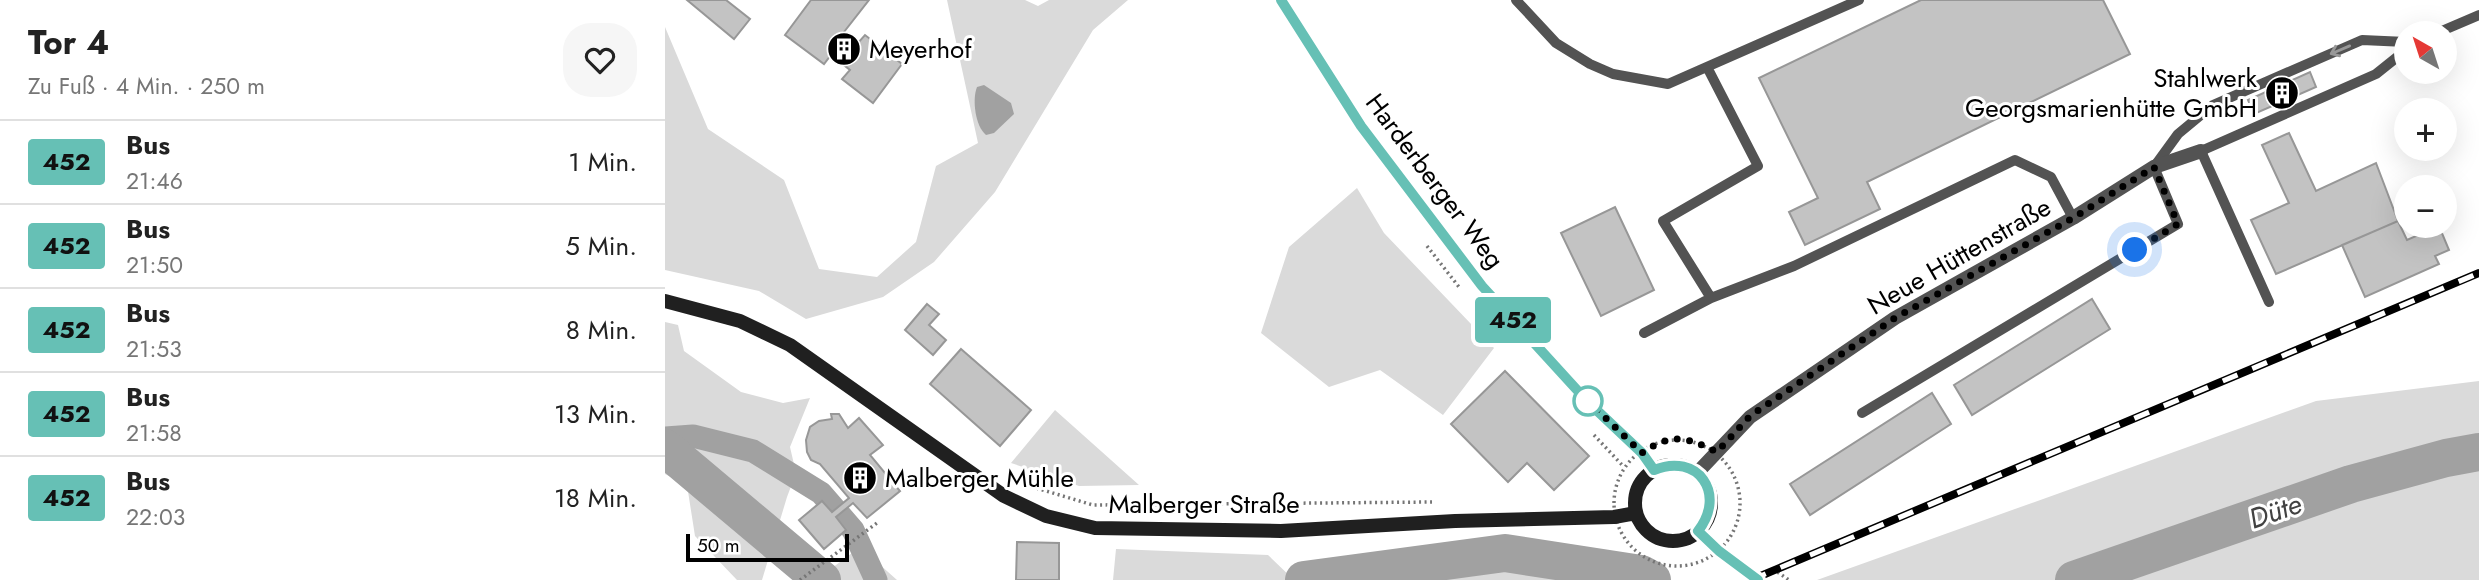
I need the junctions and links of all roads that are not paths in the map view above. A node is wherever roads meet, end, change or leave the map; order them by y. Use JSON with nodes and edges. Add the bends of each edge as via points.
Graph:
{"nodes":[{"id":1,"x":1281,"y":0,"type":"edge"},
{"id":2,"x":1516,"y":0,"type":"edge"},
{"id":3,"x":1859,"y":0,"type":"edge"},
{"id":4,"x":2479,"y":15,"type":"edge"},
{"id":5,"x":2457,"y":24,"type":"edge"},
{"id":6,"x":2394,"y":41,"type":"edge"},
{"id":7,"x":2394,"y":60,"type":"edge"},
{"id":8,"x":1707,"y":67,"type":"junction"},
{"id":9,"x":2201,"y":151,"type":"junction"},
{"id":10,"x":2154,"y":167,"type":"junction"},
{"id":11,"x":2073,"y":218,"type":"junction"},
{"id":12,"x":1711,"y":298,"type":"junction"},
{"id":13,"x":665,"y":301,"type":"edge"},
{"id":14,"x":2269,"y":302,"type":"dead end"},
{"id":15,"x":1644,"y":333,"type":"dead end"},
{"id":16,"x":1862,"y":414,"type":"dead end"},
{"id":17,"x":1654,"y":470,"type":"junction"},
{"id":18,"x":1697,"y":473,"type":"junction"},
{"id":19,"x":1636,"y":513,"type":"junction"},
{"id":20,"x":1698,"y":531,"type":"junction"},
{"id":21,"x":1758,"y":580,"type":"edge"}],
"edges":[{"from":1,"to":17,"type":"street","name":"Harderberger Weg","via":[[1361,126],[1482,286]]},
{"from":2,"to":8,"type":"lane","via":[[1556,43],[1613,74],[1668,84]]},
{"from":3,"to":8,"type":"lane"},
{"from":4,"to":5,"type":"lane"},
{"from":6,"to":10,"type":"lane","name":"Neue Hüttenstraße","one_way":true,"via":[[2362,40],[2213,104],[2178,134]]},
{"from":7,"to":9,"type":"lane","name":"Neue Hüttenstraße","via":[[2376,74]]},
{"from":8,"to":12,"type":"lane","via":[[1758,166],[1664,221]]},
{"from":9,"to":10,"type":"street","name":"Neue Hüttenstraße"},
{"from":9,"to":14,"type":"lane"},
{"from":10,"to":11,"type":"street","name":"Neue Hüttenstraße"},
{"from":10,"to":16,"type":"lane","via":[[2178,224]]},
{"from":11,"to":12,"type":"lane","via":[[2051,177],[2015,160],[1794,266]]},
{"from":11,"to":18,"type":"street","name":"Neue Hüttenstraße","via":[[1895,318],[1750,416]]},
{"from":12,"to":15,"type":"lane"},
{"from":13,"to":19,"type":"street","name":"Malberger Straße","via":[[740,320],[790,345],[1004,496],[1046,516],[1095,528],[1281,531]]},
{"from":17,"to":18,"type":"street","via":[[1678,465]]},
{"from":17,"to":19,"type":"street","via":[[1637,488]]},
{"from":18,"to":20,"type":"street","via":[[1710,498],[1706,521]]},
{"from":19,"to":20,"type":"street","via":[[1650,534],[1662,539],[1674,541]]},
{"from":20,"to":21,"type":"street"}]}
